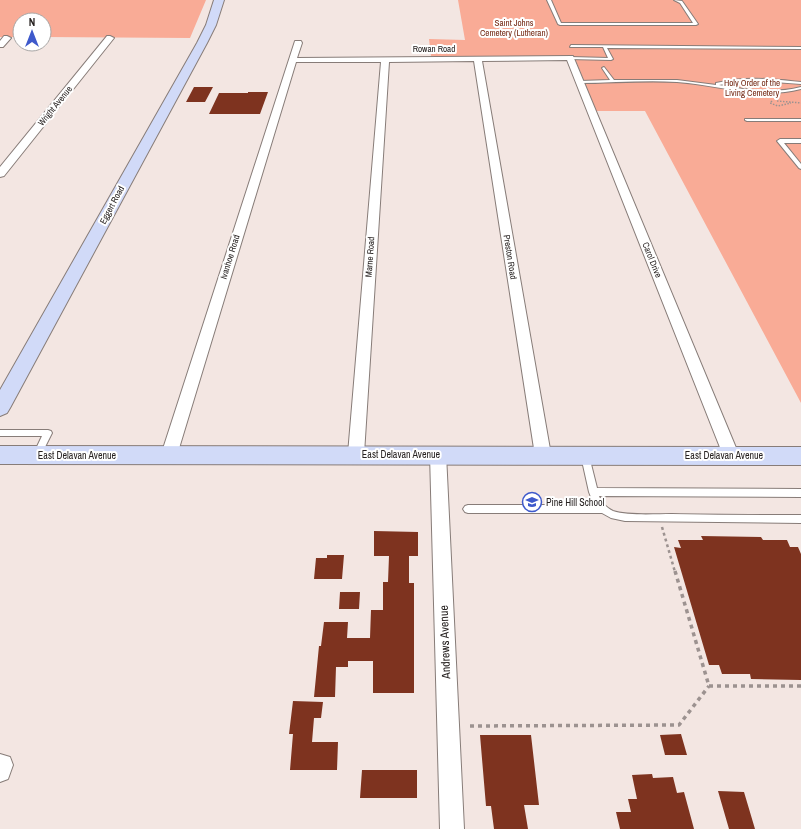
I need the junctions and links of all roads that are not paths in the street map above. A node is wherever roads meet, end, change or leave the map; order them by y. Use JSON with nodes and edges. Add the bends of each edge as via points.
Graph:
{"nodes":[{"id":1,"x":219,"y":0,"type":"edge"},
{"id":2,"x":549,"y":0,"type":"edge"},
{"id":3,"x":676,"y":0,"type":"edge"},
{"id":4,"x":7,"y":38,"type":"dead end"},
{"id":5,"x":110,"y":38,"type":"dead end"},
{"id":6,"x":298,"y":43,"type":"dead end"},
{"id":7,"x":0,"y":45,"type":"edge"},
{"id":8,"x":571,"y":46,"type":"dead end"},
{"id":9,"x":605,"y":47,"type":"junction"},
{"id":10,"x":801,"y":48,"type":"edge"},
{"id":11,"x":478,"y":59,"type":"junction"},
{"id":12,"x":292,"y":60,"type":"junction"},
{"id":13,"x":385,"y":60,"type":"junction"},
{"id":14,"x":571,"y":61,"type":"junction"},
{"id":15,"x":604,"y":68,"type":"dead end"},
{"id":16,"x":580,"y":82,"type":"junction"},
{"id":17,"x":613,"y":82,"type":"junction"},
{"id":18,"x":725,"y":83,"type":"junction"},
{"id":19,"x":714,"y":84,"type":"junction"},
{"id":20,"x":800,"y":85,"type":"edge"},
{"id":21,"x":730,"y":87,"type":"junction"},
{"id":22,"x":747,"y":120,"type":"dead end"},
{"id":23,"x":801,"y":120,"type":"edge"},
{"id":24,"x":801,"y":141,"type":"edge"},
{"id":25,"x":801,"y":167,"type":"edge"},
{"id":26,"x":0,"y":174,"type":"edge"},
{"id":27,"x":0,"y":408,"type":"edge"},
{"id":28,"x":0,"y":433,"type":"edge"},
{"id":29,"x":356,"y":454,"type":"junction"},
{"id":30,"x":438,"y":454,"type":"junction"},
{"id":31,"x":0,"y":455,"type":"edge"},
{"id":32,"x":37,"y":455,"type":"junction"},
{"id":33,"x":169,"y":455,"type":"junction"},
{"id":34,"x":543,"y":455,"type":"junction"},
{"id":35,"x":585,"y":455,"type":"junction"},
{"id":36,"x":731,"y":455,"type":"junction"},
{"id":37,"x":801,"y":456,"type":"edge"},
{"id":38,"x":593,"y":492,"type":"junction"},
{"id":39,"x":801,"y":493,"type":"edge"},
{"id":40,"x":468,"y":509,"type":"dead end"},
{"id":41,"x":603,"y":509,"type":"junction"},
{"id":42,"x":801,"y":519,"type":"edge"},
{"id":43,"x":0,"y":765,"type":"edge"},
{"id":44,"x":0,"y":771,"type":"edge"},
{"id":45,"x":452,"y":829,"type":"edge"}],
"edges":[{"from":1,"to":27,"type":"street","name":"Eggert Road","via":[[202,43]]},
{"from":2,"to":3,"type":"lane","via":[[560,24],[696,24],[681,2]]},
{"from":4,"to":7,"type":"street"},
{"from":5,"to":26,"type":"street","name":"Wright Avenue"},
{"from":6,"to":12,"type":"street","name":"Ivanhoe Road"},
{"from":8,"to":9,"type":"lane"},
{"from":9,"to":10,"type":"lane"},
{"from":9,"to":14,"type":"lane","via":[[611,59]]},
{"from":11,"to":13,"type":"street","name":"Rowan Road"},
{"from":11,"to":14,"type":"street","name":"Rowan Road"},
{"from":11,"to":34,"type":"street","name":"Preston Road"},
{"from":12,"to":13,"type":"street","name":"Rowan Road"},
{"from":12,"to":33,"type":"street","name":"Ivanhoe Road"},
{"from":13,"to":29,"type":"street","name":"Marne Road"},
{"from":14,"to":16,"type":"street","name":"Carol Drive"},
{"from":15,"to":17,"type":"lane"},
{"from":16,"to":17,"type":"lane"},
{"from":16,"to":36,"type":"street","name":"Carol Drive"},
{"from":17,"to":19,"type":"lane","via":[[668,81]]},
{"from":18,"to":19,"type":"lane"},
{"from":18,"to":20,"type":"lane","via":[[756,79]]},
{"from":18,"to":21,"type":"lane"},
{"from":19,"to":21,"type":"lane"},
{"from":20,"to":21,"type":"lane","via":[[792,90],[761,91]]},
{"from":22,"to":23,"type":"lane"},
{"from":24,"to":25,"type":"lane","via":[[780,141]]},
{"from":28,"to":32,"type":"lane","via":[[48,433]]},
{"from":29,"to":30,"type":"street","name":"East Delavan Avenue"},
{"from":29,"to":33,"type":"street","name":"East Delavan Avenue"},
{"from":30,"to":34,"type":"street","name":"East Delavan Avenue"},
{"from":30,"to":45,"type":"street","name":"Andrews Avenue"},
{"from":31,"to":32,"type":"street","name":"East Delavan Avenue"},
{"from":32,"to":33,"type":"street","name":"East Delavan Avenue"},
{"from":34,"to":35,"type":"street","name":"East Delavan Avenue"},
{"from":35,"to":36,"type":"street","name":"East Delavan Avenue"},
{"from":35,"to":38,"type":"lane"},
{"from":36,"to":37,"type":"street","name":"East Delavan Avenue"},
{"from":38,"to":39,"type":"lane"},
{"from":38,"to":41,"type":"lane"},
{"from":40,"to":41,"type":"lane"},
{"from":41,"to":42,"type":"lane","via":[[625,517]]},
{"from":43,"to":44,"type":"street"}]}
